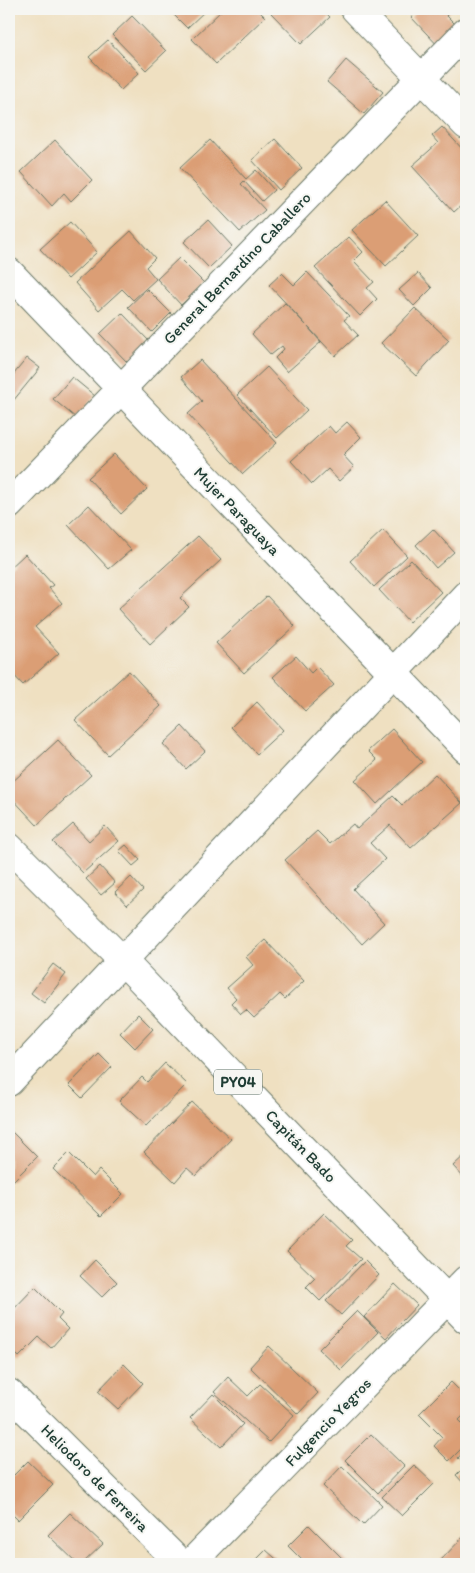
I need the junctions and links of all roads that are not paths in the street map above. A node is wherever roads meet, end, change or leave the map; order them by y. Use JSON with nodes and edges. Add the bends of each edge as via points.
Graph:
{"nodes":[{"id":1,"x":355,"y":9,"type":"edge"},
{"id":2,"x":466,"y":32,"type":"edge"},
{"id":3,"x":421,"y":78,"type":"junction"},
{"id":4,"x":466,"y":125,"type":"edge"},
{"id":5,"x":9,"y":272,"type":"edge"},
{"id":6,"x":121,"y":389,"type":"junction"},
{"id":7,"x":9,"y":506,"type":"edge"},
{"id":8,"x":466,"y":595,"type":"edge"},
{"id":9,"x":392,"y":672,"type":"junction"},
{"id":10,"x":466,"y":749,"type":"edge"},
{"id":11,"x":9,"y":846,"type":"edge"},
{"id":12,"x":122,"y":960,"type":"junction"},
{"id":13,"x":9,"y":1082,"type":"edge"},
{"id":14,"x":460,"y":1299,"type":"edge"},
{"id":15,"x":9,"y":1393,"type":"edge"},
{"id":16,"x":182,"y":1564,"type":"edge"},
{"id":17,"x":190,"y":1564,"type":"edge"}],
"edges":[{"from":1,"to":3,"type":"street"},
{"from":2,"to":3,"type":"street","name":"General Bernardino Caballero"},
{"from":3,"to":4,"type":"street"},
{"from":3,"to":6,"type":"street","name":"General Bernardino Caballero"},
{"from":5,"to":6,"type":"street","name":"Mujer Paraguaya"},
{"from":6,"to":7,"type":"street","name":"General Bernardino Caballero"},
{"from":6,"to":9,"type":"street","name":"Mujer Paraguaya"},
{"from":8,"to":9,"type":"street"},
{"from":9,"to":10,"type":"street","name":"Mujer Paraguaya"},
{"from":9,"to":12,"type":"street"},
{"from":11,"to":12,"type":"street","name":"Capitán Bado","number":"PY04"},
{"from":12,"to":13,"type":"street"},
{"from":12,"to":14,"type":"street","name":"Capitán Bado","number":"PY04"},
{"from":14,"to":17,"type":"street","name":"Fulgencio Yegros"},
{"from":15,"to":16,"type":"street","name":"Heliodoro de Ferreira"}]}
